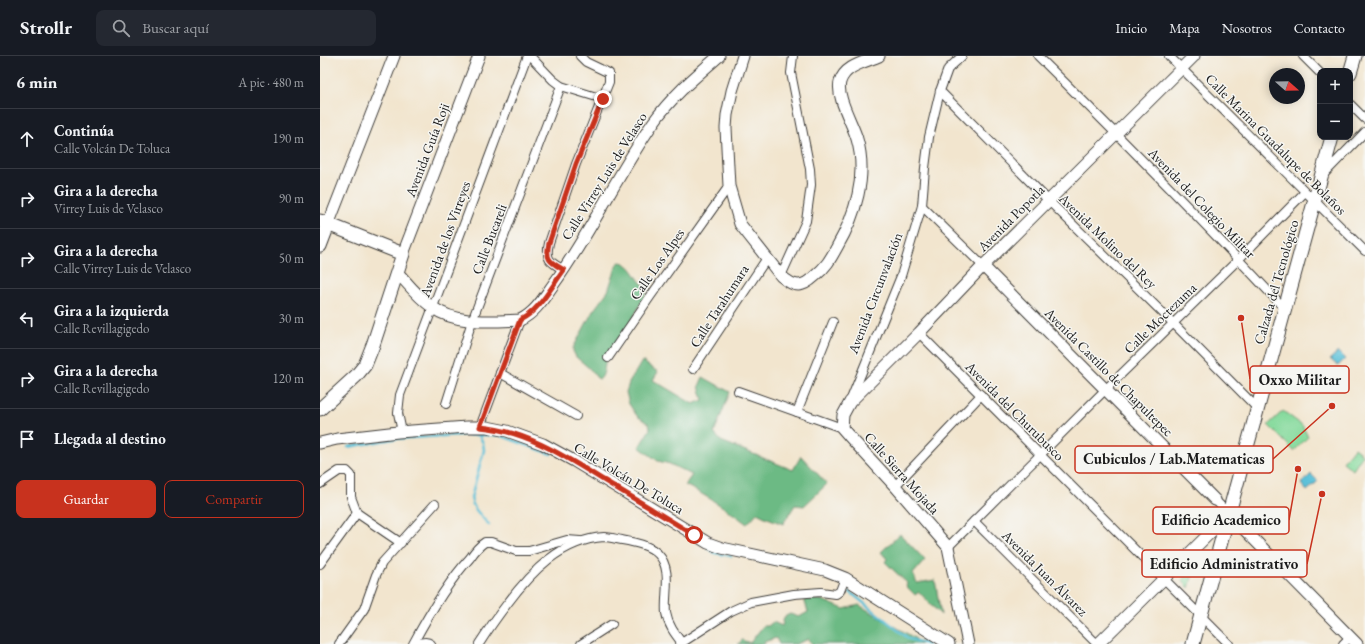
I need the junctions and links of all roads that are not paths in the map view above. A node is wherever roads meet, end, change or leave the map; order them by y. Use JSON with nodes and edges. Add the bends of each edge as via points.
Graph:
{"nodes":[{"id":1,"x":394,"y":56,"type":"edge"},
{"id":2,"x":479,"y":56,"type":"edge"},
{"id":3,"x":529,"y":56,"type":"edge"},
{"id":4,"x":580,"y":56,"type":"edge"},
{"id":5,"x":719,"y":56,"type":"edge"},
{"id":6,"x":743,"y":56,"type":"edge"},
{"id":7,"x":792,"y":56,"type":"edge"},
{"id":8,"x":879,"y":56,"type":"edge"},
{"id":9,"x":962,"y":56,"type":"edge"},
{"id":10,"x":1038,"y":56,"type":"edge"},
{"id":11,"x":1169,"y":56,"type":"edge"},
{"id":12,"x":1194,"y":56,"type":"edge"},
{"id":13,"x":1303,"y":56,"type":"edge"},
{"id":14,"x":1355,"y":56,"type":"edge"},
{"id":15,"x":1351,"y":68,"type":"edge"},
{"id":16,"x":1181,"y":69,"type":"junction"},
{"id":17,"x":1317,"y":70,"type":"edge"},
{"id":18,"x":561,"y":86,"type":"junction"},
{"id":19,"x":940,"y":91,"type":"junction"},
{"id":20,"x":603,"y":99,"type":"junction"},
{"id":21,"x":1353,"y":107,"type":"edge"},
{"id":22,"x":1365,"y":119,"type":"edge"},
{"id":23,"x":1365,"y":132,"type":"edge"},
{"id":24,"x":1116,"y":133,"type":"junction"},
{"id":25,"x":1331,"y":140,"type":"edge"},
{"id":26,"x":1322,"y":176,"type":"junction"},
{"id":27,"x":729,"y":186,"type":"junction"},
{"id":28,"x":1305,"y":192,"type":"junction"},
{"id":29,"x":1049,"y":201,"type":"junction"},
{"id":30,"x":1315,"y":202,"type":"junction"},
{"id":31,"x":922,"y":206,"type":"junction"},
{"id":32,"x":324,"y":223,"type":"edge"},
{"id":33,"x":320,"y":246,"type":"edge"},
{"id":34,"x":1365,"y":251,"type":"edge"},
{"id":35,"x":403,"y":254,"type":"junction"},
{"id":36,"x":767,"y":258,"type":"junction"},
{"id":37,"x":1239,"y":259,"type":"junction"},
{"id":38,"x":983,"y":266,"type":"junction"},
{"id":39,"x":564,"y":270,"type":"junction"},
{"id":40,"x":397,"y":272,"type":"junction"},
{"id":41,"x":781,"y":276,"type":"junction"},
{"id":42,"x":433,"y":308,"type":"junction"},
{"id":43,"x":1285,"y":310,"type":"junction"},
{"id":44,"x":472,"y":320,"type":"junction"},
{"id":45,"x":520,"y":320,"type":"junction"},
{"id":46,"x":833,"y":322,"type":"dead end"},
{"id":47,"x":1173,"y":323,"type":"junction"},
{"id":48,"x":919,"y":333,"type":"junction"},
{"id":49,"x":608,"y":358,"type":"dead end"},
{"id":50,"x":693,"y":369,"type":"dead end"},
{"id":51,"x":500,"y":373,"type":"junction"},
{"id":52,"x":1105,"y":390,"type":"junction"},
{"id":53,"x":738,"y":391,"type":"dead end"},
{"id":54,"x":981,"y":395,"type":"junction"},
{"id":55,"x":850,"y":402,"type":"junction"},
{"id":56,"x":446,"y":404,"type":"dead end"},
{"id":57,"x":320,"y":409,"type":"edge"},
{"id":58,"x":1258,"y":409,"type":"junction"},
{"id":59,"x":797,"y":412,"type":"junction"},
{"id":60,"x":576,"y":416,"type":"dead end"},
{"id":61,"x":480,"y":427,"type":"junction"},
{"id":62,"x":842,"y":428,"type":"junction"},
{"id":63,"x":402,"y":432,"type":"junction"},
{"id":64,"x":321,"y":445,"type":"edge"},
{"id":65,"x":1041,"y":455,"type":"junction"},
{"id":66,"x":320,"y":484,"type":"edge"},
{"id":67,"x":895,"y":486,"type":"junction"},
{"id":68,"x":1215,"y":500,"type":"joint"},
{"id":69,"x":435,"y":504,"type":"dead end"},
{"id":70,"x":358,"y":513,"type":"junction"},
{"id":71,"x":1225,"y":518,"type":"junction"},
{"id":72,"x":974,"y":521,"type":"junction"},
{"id":73,"x":581,"y":541,"type":"junction"},
{"id":74,"x":401,"y":543,"type":"junction"},
{"id":75,"x":948,"y":547,"type":"junction"},
{"id":76,"x":320,"y":564,"type":"edge"},
{"id":77,"x":845,"y":578,"type":"junction"},
{"id":78,"x":1163,"y":578,"type":"junction"},
{"id":79,"x":1201,"y":616,"type":"junction"},
{"id":80,"x":612,"y":624,"type":"dead end"},
{"id":81,"x":1350,"y":642,"type":"edge"},
{"id":82,"x":681,"y":643,"type":"edge"},
{"id":83,"x":339,"y":644,"type":"edge"},
{"id":84,"x":413,"y":644,"type":"edge"},
{"id":85,"x":418,"y":644,"type":"edge"},
{"id":86,"x":431,"y":644,"type":"edge"},
{"id":87,"x":479,"y":644,"type":"edge"},
{"id":88,"x":581,"y":644,"type":"edge"},
{"id":89,"x":949,"y":644,"type":"edge"},
{"id":90,"x":968,"y":644,"type":"edge"},
{"id":91,"x":1098,"y":644,"type":"edge"},
{"id":92,"x":1193,"y":644,"type":"edge"},
{"id":93,"x":1229,"y":644,"type":"edge"}],
"edges":[{"from":1,"to":32,"type":"street"},
{"from":2,"to":35,"type":"street","name":"Avenida Guía Roji"},
{"from":3,"to":18,"type":"street"},
{"from":3,"to":42,"type":"street","name":"Avenida de los Virreyes"},
{"from":4,"to":20,"type":"street","via":[[586,62],[609,73],[609,82]]},
{"from":5,"to":39,"type":"street","name":"Calle Virrey Luis de Velasco","via":[[676,95],[654,122]]},
{"from":6,"to":27,"type":"street","via":[[727,115]]},
{"from":7,"to":41,"type":"street","via":[[791,73],[811,185],[806,221]]},
{"from":8,"to":41,"type":"street","via":[[853,67],[846,72],[840,83],[841,100],[857,138],[861,161],[856,203],[849,224],[825,268],[807,284],[800,286],[786,281]]},
{"from":9,"to":19,"type":"street","name":"Avenida Circunvalación","via":[[948,69]]},
{"from":10,"to":24,"type":"street","name":"Avenida del Colegio Militar"},
{"from":11,"to":16,"type":"street","name":"Calle Marina Guadalupe de Bolaños"},
{"from":12,"to":16,"type":"street","name":"Avenida Popotla"},
{"from":13,"to":17,"type":"street"},
{"from":14,"to":15,"type":"main road"},
{"from":16,"to":24,"type":"street","name":"Avenida Popotla"},
{"from":16,"to":28,"type":"street","name":"Calle Marina Guadalupe de Bolaños"},
{"from":18,"to":20,"type":"street"},
{"from":18,"to":44,"type":"street","name":"Calle Bucareli"},
{"from":19,"to":29,"type":"street","name":"Avenida Molino del Rey"},
{"from":19,"to":31,"type":"street","name":"Avenida Circunvalación","via":[[929,137]]},
{"from":20,"to":39,"type":"street","via":[[576,164],[549,243],[547,257]]},
{"from":21,"to":22,"type":"street"},
{"from":23,"to":26,"type":"street"},
{"from":24,"to":29,"type":"street","name":"Avenida Popotla"},
{"from":24,"to":37,"type":"street","name":"Avenida del Colegio Militar"},
{"from":25,"to":26,"type":"main road","name":"Calzada del Tecnológico"},
{"from":26,"to":30,"type":"main road","name":"Calzada del Tecnológico"},
{"from":27,"to":36,"type":"street","via":[[740,224]]},
{"from":27,"to":49,"type":"street","name":"Calle Los Alpes"},
{"from":28,"to":30,"type":"street","name":"Calle Marina Guadalupe de Bolaños"},
{"from":28,"to":37,"type":"street","name":"Calle Moctezuma"},
{"from":29,"to":38,"type":"street","name":"Avenida Popotla"},
{"from":29,"to":47,"type":"street","name":"Avenida Molino del Rey"},
{"from":30,"to":34,"type":"street","name":"Calle Marina Guadalupe de Bolaños"},
{"from":30,"to":43,"type":"main road","name":"Calzada del Tecnológico"},
{"from":31,"to":38,"type":"street","name":"Avenida Castillo de Chapultepec"},
{"from":31,"to":55,"type":"street","name":"Avenida Circunvalación","via":[[901,276]]},
{"from":32,"to":33,"type":"main road"},
{"from":32,"to":35,"type":"main road"},
{"from":35,"to":40,"type":"main road"},
{"from":36,"to":41,"type":"street"},
{"from":36,"to":50,"type":"street","name":"Calle Tarahumara"},
{"from":37,"to":43,"type":"street","name":"Avenida del Colegio Militar"},
{"from":37,"to":47,"type":"street","name":"Calle Moctezuma"},
{"from":38,"to":48,"type":"street","name":"Avenida Popotla"},
{"from":38,"to":52,"type":"street","name":"Avenida Castillo de Chapultepec"},
{"from":39,"to":45,"type":"street","name":"Calle Virrey Luis de Velasco","via":[[535,309]]},
{"from":40,"to":42,"type":"street"},
{"from":40,"to":57,"type":"main road","via":[[364,365]]},
{"from":42,"to":44,"type":"street","via":[[452,316]]},
{"from":42,"to":63,"type":"street","name":"Avenida de los Virreyes","via":[[400,395],[398,413]]},
{"from":43,"to":58,"type":"main road","name":"Calzada del Tecnológico"},
{"from":44,"to":45,"type":"street"},
{"from":44,"to":56,"type":"street","name":"Calle Bucareli"},
{"from":45,"to":51,"type":"street"},
{"from":46,"to":59,"type":"street"},
{"from":47,"to":52,"type":"street","name":"Calle Moctezuma"},
{"from":47,"to":58,"type":"street","name":"Avenida Molino del Rey"},
{"from":48,"to":54,"type":"street","name":"Avenida del Churubusco"},
{"from":48,"to":55,"type":"street","name":"Avenida Popotla"},
{"from":51,"to":60,"type":"street"},
{"from":51,"to":61,"type":"street"},
{"from":52,"to":65,"type":"street","name":"Calle Moctezuma"},
{"from":52,"to":68,"type":"street","name":"Avenida Castillo de Chapultepec"},
{"from":53,"to":59,"type":"street","name":"Calle Sierra Mojada"},
{"from":54,"to":65,"type":"street","name":"Avenida del Churubusco"},
{"from":54,"to":67,"type":"street"},
{"from":55,"to":62,"type":"street","name":"Avenida Circunvalación"},
{"from":58,"to":71,"type":"main road","name":"Calzada del Tecnológico"},
{"from":59,"to":62,"type":"street","name":"Calle Sierra Mojada"},
{"from":61,"to":63,"type":"street","name":"Calle Volcán De Toluca"},
{"from":61,"to":77,"type":"street","name":"Calle Volcán De Toluca","via":[[507,431],[543,444],[708,543],[728,550],[825,570]]},
{"from":62,"to":67,"type":"street","name":"Calle Sierra Mojada"},
{"from":63,"to":64,"type":"street","name":"Calle Volcán De Toluca","via":[[337,439]]},
{"from":65,"to":72,"type":"street","name":"Calle Moctezuma"},
{"from":65,"to":78,"type":"street","name":"Avenida del Churubusco"},
{"from":66,"to":70,"type":"street","via":[[339,471],[347,471],[351,475],[351,497]]},
{"from":67,"to":75,"type":"street","name":"Calle Sierra Mojada"},
{"from":68,"to":71,"type":"street","name":"Avenida Castillo de Chapultepec"},
{"from":69,"to":74,"type":"street"},
{"from":70,"to":74,"type":"street"},
{"from":70,"to":76,"type":"street"},
{"from":71,"to":78,"type":"street"},
{"from":71,"to":79,"type":"main road","name":"Calzada del Tecnológico"},
{"from":71,"to":81,"type":"street","name":"Avenida Castillo de Chapultepec"},
{"from":72,"to":75,"type":"street","name":"Calle Moctezuma"},
{"from":72,"to":91,"type":"street","name":"Avenida Juan Álvarez"},
{"from":73,"to":82,"type":"street","via":[[605,537],[642,544],[658,554],[666,569],[666,614]]},
{"from":73,"to":84,"type":"street","via":[[567,540],[529,551],[516,551],[485,542],[450,582]]},
{"from":73,"to":87,"type":"street","via":[[558,552],[534,571]]},
{"from":74,"to":83,"type":"street","via":[[382,563],[364,609]]},
{"from":75,"to":90,"type":"street","name":"Calle Sierra Mojada"},
{"from":77,"to":82,"type":"street","via":[[840,591],[836,594],[794,594],[752,602],[731,611]]},
{"from":77,"to":89,"type":"street","name":"Calle Volcán De Toluca"},
{"from":78,"to":79,"type":"street","name":"Avenida del Churubusco"},
{"from":78,"to":91,"type":"street"},
{"from":79,"to":92,"type":"main road","name":"Calzada del Tecnológico"},
{"from":79,"to":93,"type":"street","name":"Avenida del Churubusco"},
{"from":80,"to":88,"type":"street"},
{"from":85,"to":86,"type":"street"}]}
